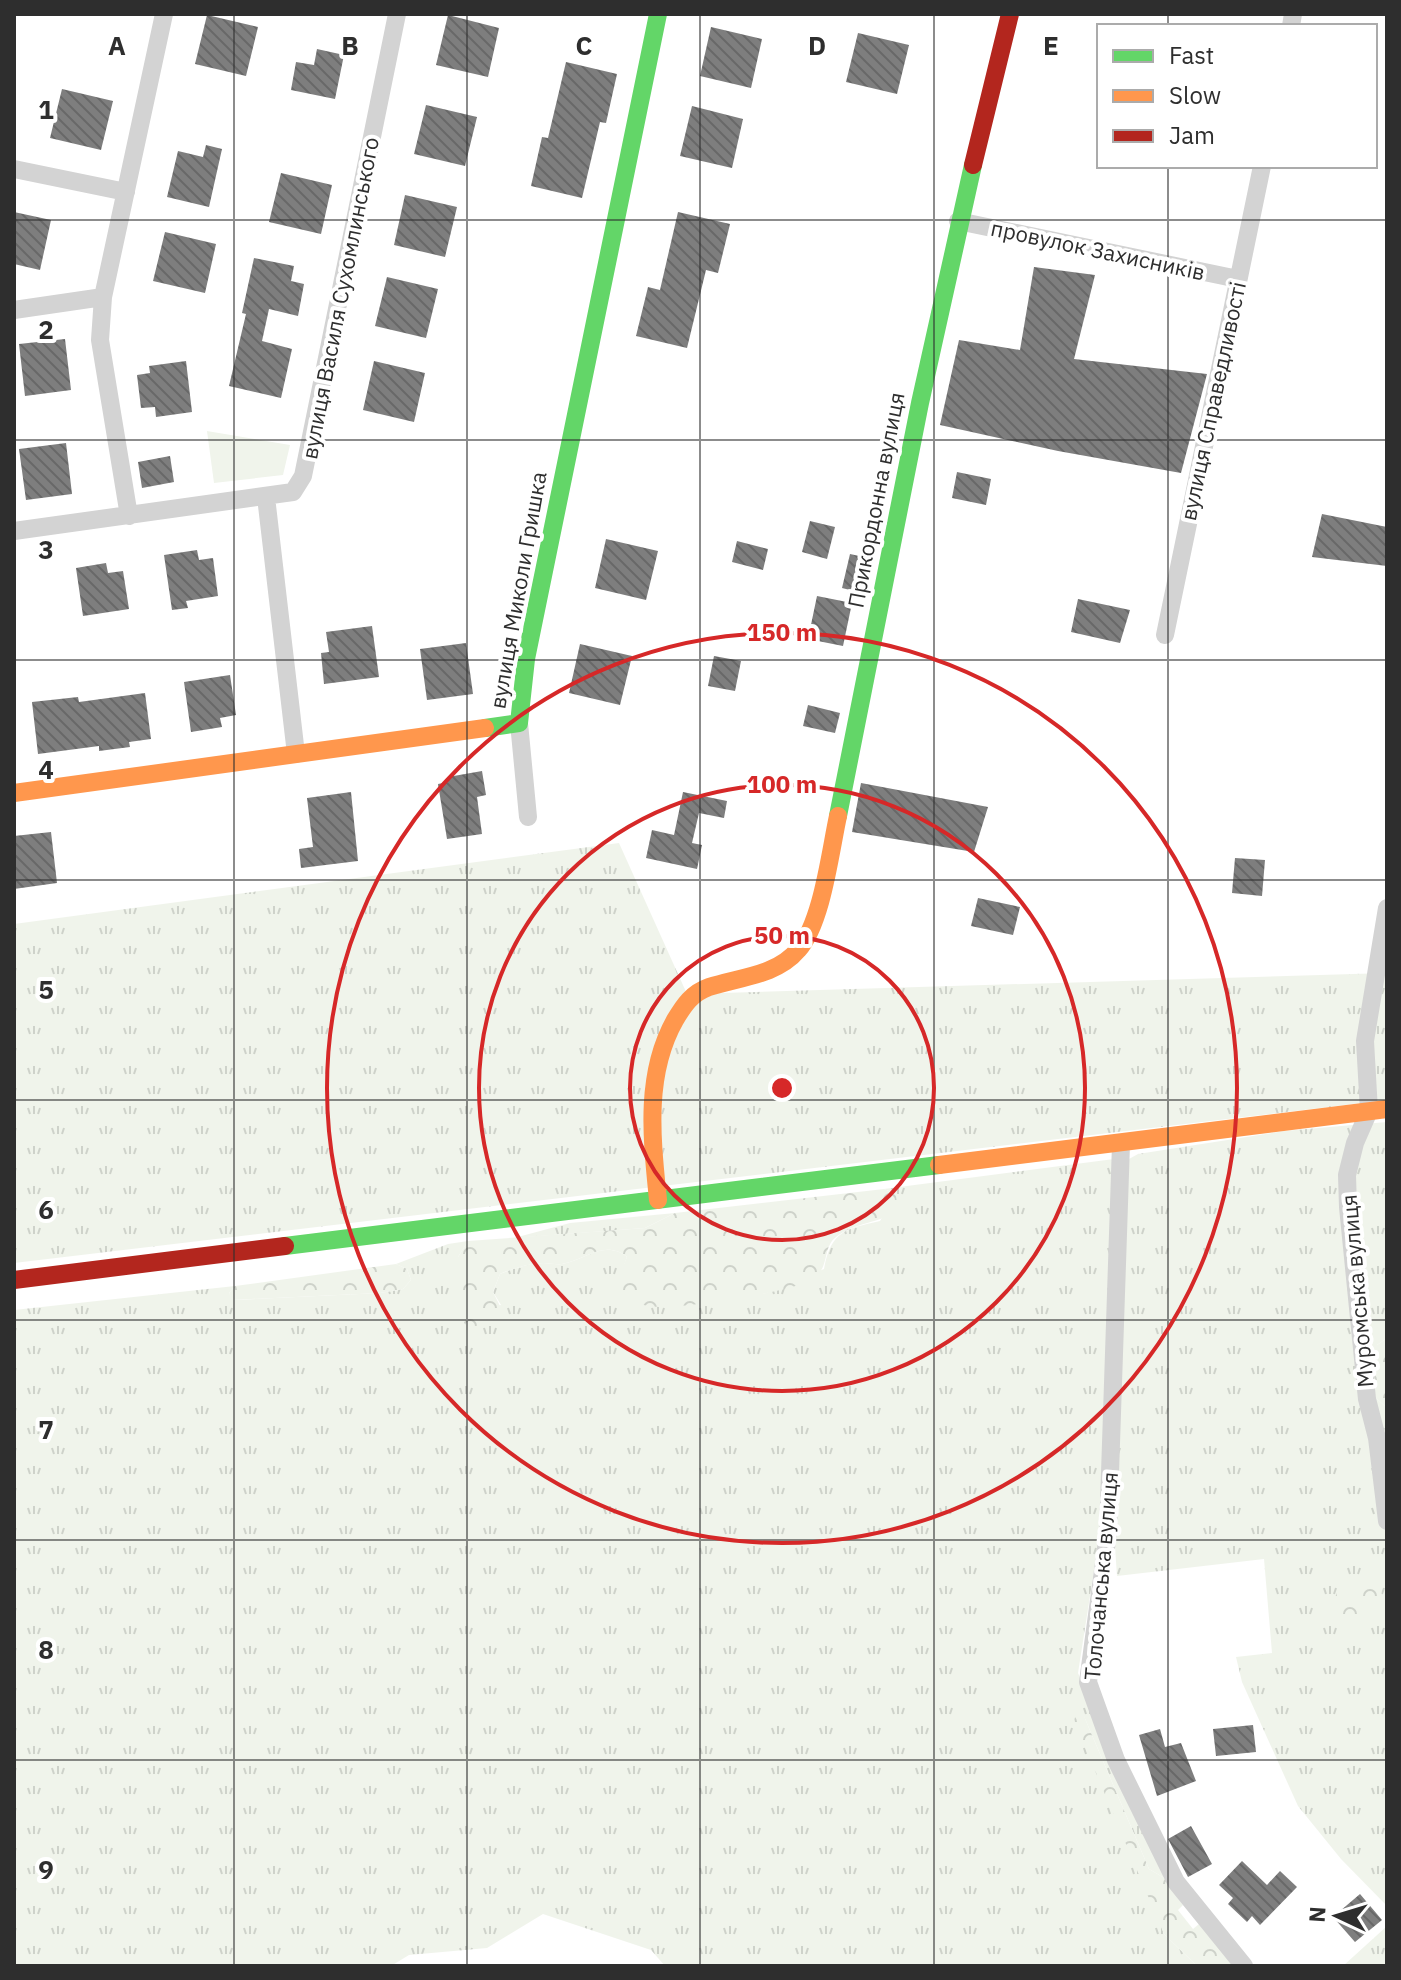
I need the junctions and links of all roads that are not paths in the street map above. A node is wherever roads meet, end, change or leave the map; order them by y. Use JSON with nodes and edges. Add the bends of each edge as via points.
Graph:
{"nodes":[{"id":1,"x":164,"y":14,"type":"edge"},
{"id":2,"x":397,"y":14,"type":"edge"},
{"id":3,"x":658,"y":14,"type":"edge"},
{"id":4,"x":1010,"y":14,"type":"edge"},
{"id":5,"x":1262,"y":168,"type":"edge"},
{"id":6,"x":14,"y":169,"type":"edge"},
{"id":7,"x":126,"y":192,"type":"junction"},
{"id":8,"x":958,"y":221,"type":"junction"},
{"id":9,"x":1238,"y":279,"type":"junction"},
{"id":10,"x":103,"y":297,"type":"junction"},
{"id":11,"x":14,"y":310,"type":"edge"},
{"id":12,"x":266,"y":497,"type":"junction"},
{"id":13,"x":129,"y":516,"type":"junction"},
{"id":14,"x":14,"y":531,"type":"edge"},
{"id":15,"x":1165,"y":635,"type":"dead end"},
{"id":16,"x":519,"y":723,"type":"junction"},
{"id":17,"x":296,"y":754,"type":"junction"},
{"id":18,"x":14,"y":793,"type":"edge"},
{"id":19,"x":528,"y":817,"type":"dead end"},
{"id":20,"x":1387,"y":908,"type":"edge"},
{"id":21,"x":1378,"y":1110,"type":"edge"},
{"id":22,"x":1121,"y":1144,"type":"junction"},
{"id":23,"x":658,"y":1200,"type":"junction"},
{"id":24,"x":14,"y":1280,"type":"edge"},
{"id":25,"x":1387,"y":1521,"type":"edge"},
{"id":26,"x":1244,"y":1966,"type":"edge"}],
"edges":[{"from":1,"to":7,"type":"street"},
{"from":2,"to":12,"type":"street","name":"вулиця Василя Сухомлинського","via":[[303,476],[293,492]]},
{"from":3,"to":16,"type":"street","name":"вулиця Миколи Гришка","via":[[526,659]]},
{"from":4,"to":8,"type":"street","name":"Прикордонна вулиця"},
{"from":5,"to":9,"type":"street","name":"вулиця Справедливості"},
{"from":6,"to":7,"type":"street"},
{"from":7,"to":10,"type":"street"},
{"from":8,"to":9,"type":"street","name":"провулок Захисників"},
{"from":8,"to":23,"type":"street","name":"Прикордонна вулиця","via":[[814,924],[805,945],[788,961],[772,972],[691,996],[669,1029],[655,1081],[651,1135]]},
{"from":9,"to":15,"type":"street","name":"вулиця Справедливості"},
{"from":10,"to":11,"type":"street"},
{"from":10,"to":13,"type":"street","via":[[100,340]]},
{"from":12,"to":13,"type":"street","name":"вулиця Василя Сухомлинського"},
{"from":12,"to":17,"type":"street"},
{"from":13,"to":14,"type":"street","name":"вулиця Василя Сухомлинського"},
{"from":16,"to":17,"type":"street","name":"вулиця Миколи Гришка"},
{"from":16,"to":19,"type":"street"},
{"from":17,"to":18,"type":"street","name":"вулиця Миколи Гришка"},
{"from":20,"to":21,"type":"street","via":[[1365,1041]]},
{"from":21,"to":22,"type":"street"},
{"from":21,"to":25,"type":"street","name":"Муромська вулиця","via":[[1355,1143],[1347,1175],[1367,1399]]},
{"from":22,"to":23,"type":"street"},
{"from":22,"to":26,"type":"street","name":"Толочанська вулиця","via":[[1108,1533],[1088,1682],[1116,1760],[1176,1882]]},
{"from":23,"to":24,"type":"street"}]}
